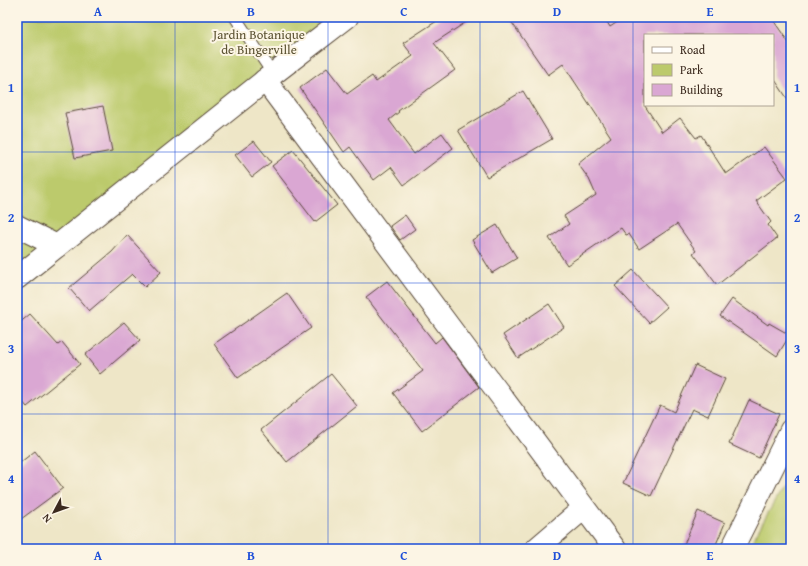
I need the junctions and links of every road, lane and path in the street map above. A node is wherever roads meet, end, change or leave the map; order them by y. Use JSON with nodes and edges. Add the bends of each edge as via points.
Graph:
{"nodes":[{"id":1,"x":235,"y":17,"type":"edge"},
{"id":2,"x":348,"y":17,"type":"edge"},
{"id":3,"x":269,"y":77,"type":"junction"},
{"id":4,"x":17,"y":226,"type":"edge"},
{"id":5,"x":57,"y":246,"type":"junction"},
{"id":6,"x":17,"y":278,"type":"edge"},
{"id":7,"x":791,"y":430,"type":"edge"},
{"id":8,"x":584,"y":508,"type":"junction"},
{"id":9,"x":536,"y":549,"type":"edge"},
{"id":10,"x":615,"y":549,"type":"edge"},
{"id":11,"x":732,"y":549,"type":"edge"}],
"edges":[{"from":1,"to":3,"type":"lane"},
{"from":2,"to":3,"type":"street"},
{"from":3,"to":5,"type":"street"},
{"from":3,"to":8,"type":"street"},
{"from":4,"to":5,"type":"street"},
{"from":5,"to":6,"type":"street"},
{"from":7,"to":11,"type":"street"},
{"from":8,"to":9,"type":"street"},
{"from":8,"to":10,"type":"street"}]}
